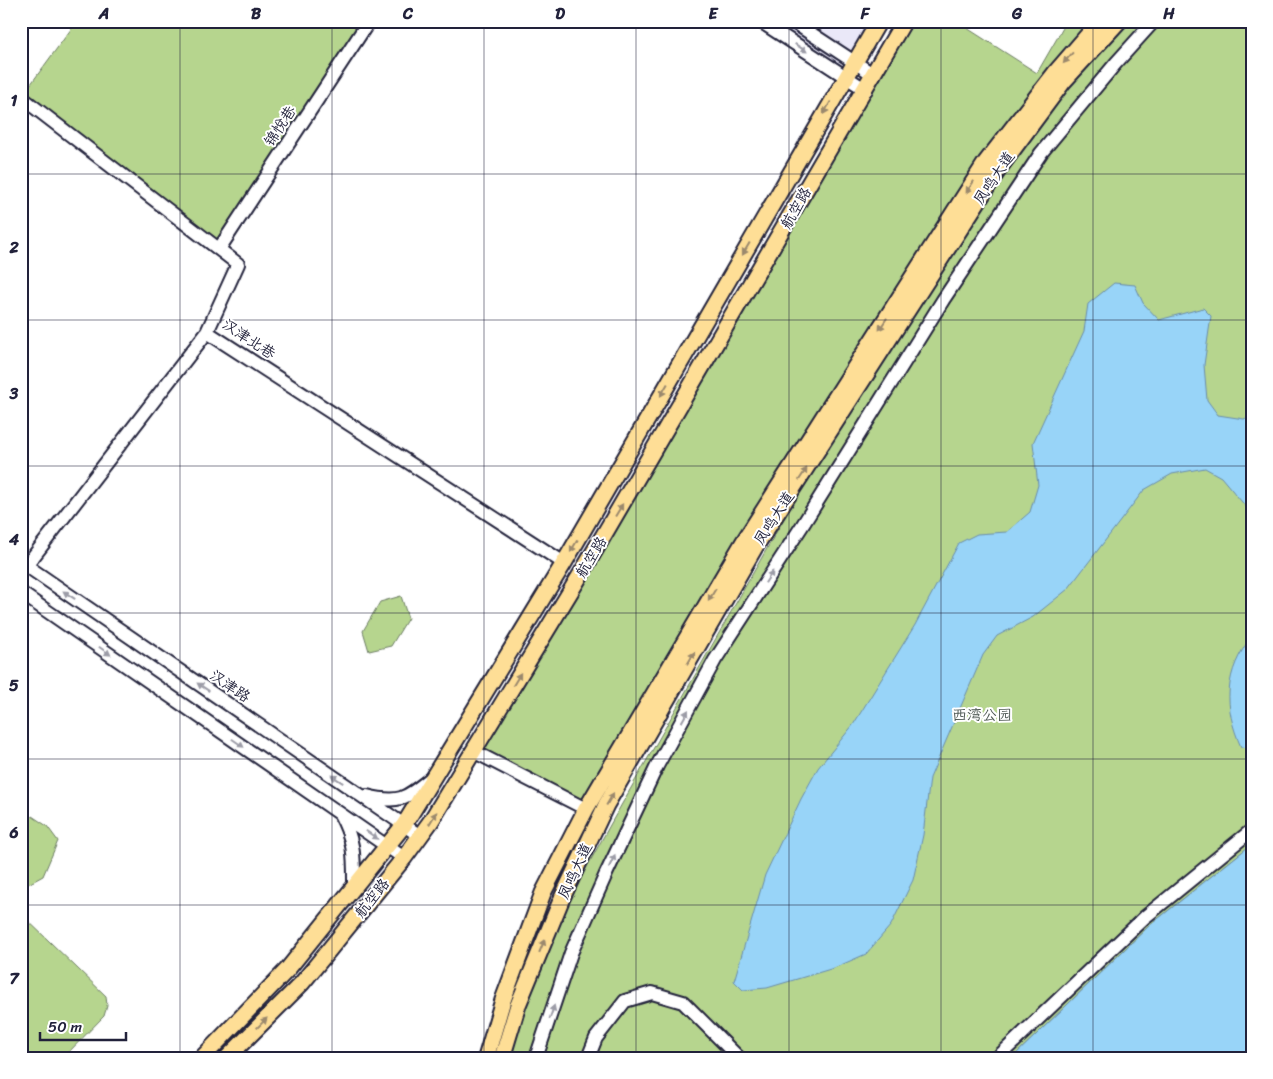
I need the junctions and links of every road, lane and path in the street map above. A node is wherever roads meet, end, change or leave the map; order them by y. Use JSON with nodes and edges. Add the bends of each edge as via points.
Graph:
{"nodes":[{"id":1,"x":369,"y":21,"type":"edge"},
{"id":2,"x":760,"y":21,"type":"edge"},
{"id":3,"x":792,"y":21,"type":"edge"},
{"id":4,"x":879,"y":21,"type":"edge"},
{"id":5,"x":904,"y":21,"type":"edge"},
{"id":6,"x":1100,"y":21,"type":"edge"},
{"id":7,"x":1119,"y":21,"type":"edge"},
{"id":8,"x":1154,"y":21,"type":"edge"},
{"id":9,"x":854,"y":62,"type":"junction"},
{"id":10,"x":874,"y":75,"type":"junction"},
{"id":11,"x":846,"y":76,"type":"junction"},
{"id":12,"x":866,"y":90,"type":"junction"},
{"id":13,"x":21,"y":97,"type":"edge"},
{"id":14,"x":219,"y":249,"type":"junction"},
{"id":15,"x":207,"y":332,"type":"junction"},
{"id":16,"x":564,"y":563,"type":"junction"},
{"id":17,"x":24,"y":564,"type":"edge"},
{"id":18,"x":21,"y":593,"type":"edge"},
{"id":19,"x":473,"y":751,"type":"junction"},
{"id":20,"x":434,"y":776,"type":"junction"},
{"id":21,"x":358,"y":794,"type":"junction"},
{"id":22,"x":586,"y":809,"type":"junction"},
{"id":23,"x":339,"y":812,"type":"junction"},
{"id":24,"x":404,"y":825,"type":"junction"},
{"id":25,"x":1252,"y":830,"type":"edge"},
{"id":26,"x":420,"y":836,"type":"junction"},
{"id":27,"x":388,"y":846,"type":"junction"},
{"id":28,"x":404,"y":858,"type":"junction"},
{"id":29,"x":354,"y":887,"type":"junction"},
{"id":30,"x":202,"y":1058,"type":"edge"},
{"id":31,"x":227,"y":1058,"type":"edge"},
{"id":32,"x":486,"y":1058,"type":"edge"},
{"id":33,"x":502,"y":1058,"type":"edge"},
{"id":34,"x":536,"y":1058,"type":"edge"},
{"id":35,"x":588,"y":1058,"type":"edge"},
{"id":36,"x":739,"y":1058,"type":"edge"},
{"id":37,"x":997,"y":1058,"type":"edge"}],
"edges":[{"from":1,"to":14,"type":"street","name":"锦悦巷"},
{"from":2,"to":11,"type":"street","one_way":true},
{"from":3,"to":9,"type":"street"},
{"from":4,"to":9,"type":"main road","name":"航空路"},
{"from":5,"to":10,"type":"main road","name":"航空路"},
{"from":6,"to":22,"type":"main road","name":"凤鸣大道","one_way":true,"via":[[986,162],[744,542]]},
{"from":33,"to":7,"type":"main road","name":"凤鸣大道","one_way":true,"via":[[518,1005],[562,898],[606,805],[755,547],[1000,167],[1063,82]]},
{"from":34,"to":8,"type":"street","one_way":true,"via":[[571,954],[606,874],[657,766],[715,660],[942,300],[1041,153]]},
{"from":9,"to":10,"type":"street"},
{"from":9,"to":11,"type":"main road","name":"航空路"},
{"from":10,"to":12,"type":"main road","name":"航空路"},
{"from":11,"to":12,"type":"street"},
{"from":11,"to":16,"type":"main road","name":"航空路","one_way":true},
{"from":19,"to":12,"type":"main road","name":"航空路","one_way":true},
{"from":13,"to":14,"type":"street","name":"汉津北巷"},
{"from":14,"to":15,"type":"street","name":"汉津北巷","via":[[238,264]]},
{"from":15,"to":16,"type":"street","name":"汉津北巷"},
{"from":15,"to":17,"type":"street"},
{"from":16,"to":20,"type":"main road","name":"航空路"},
{"from":21,"to":17,"type":"street","name":"汉津路","one_way":true},
{"from":18,"to":23,"type":"street","one_way":true},
{"from":19,"to":22,"type":"street"},
{"from":26,"to":19,"type":"main road","name":"航空路","one_way":true},
{"from":20,"to":21,"type":"street","via":[[408,796],[388,801]]},
{"from":20,"to":24,"type":"main road","name":"航空路"},
{"from":21,"to":24,"type":"street","name":"汉津路"},
{"from":22,"to":32,"type":"main road","name":"凤鸣大道","via":[[542,893],[503,1000]]},
{"from":23,"to":27,"type":"street","one_way":true},
{"from":23,"to":29,"type":"street","via":[[351,835]]},
{"from":24,"to":26,"type":"street","name":"汉津路"},
{"from":24,"to":27,"type":"main road","name":"航空路"},
{"from":25,"to":37,"type":"street","via":[[1145,917]]},
{"from":26,"to":28,"type":"main road","name":"航空路"},
{"from":27,"to":28,"type":"street"},
{"from":27,"to":29,"type":"main road","name":"航空路"},
{"from":31,"to":28,"type":"main road","name":"航空路","one_way":true,"via":[[302,983]]},
{"from":29,"to":30,"type":"main road","name":"航空路","via":[[287,970]]},
{"from":35,"to":36,"type":"street","via":[[596,1038],[625,1001],[652,994],[683,1002]]}]}
